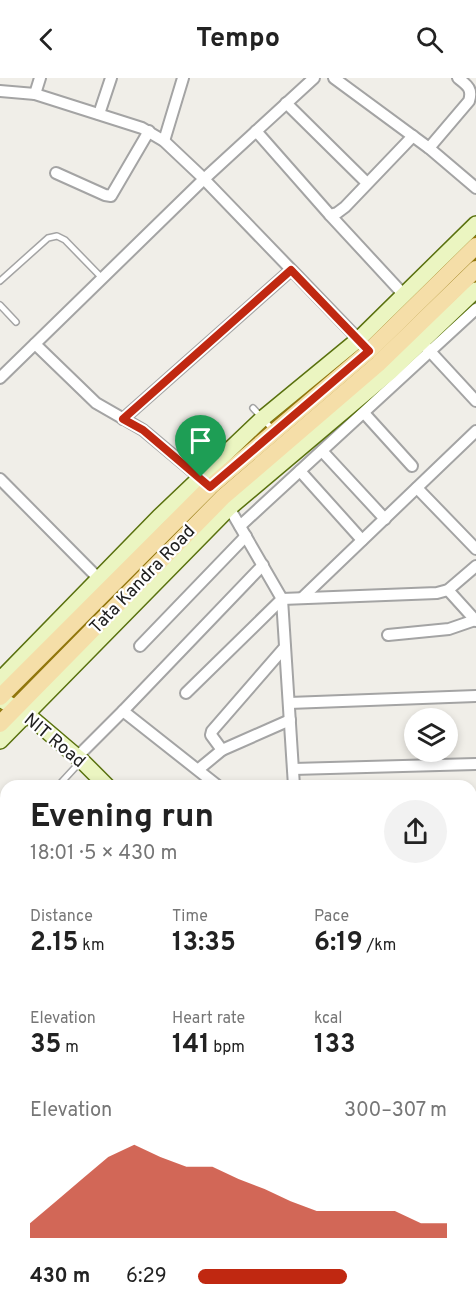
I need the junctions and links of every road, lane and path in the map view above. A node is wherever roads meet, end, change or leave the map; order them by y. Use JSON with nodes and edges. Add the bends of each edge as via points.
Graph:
{"nodes":[{"id":1,"x":40,"y":78,"type":"edge"},
{"id":2,"x":111,"y":78,"type":"edge"},
{"id":3,"x":183,"y":78,"type":"edge"},
{"id":4,"x":314,"y":78,"type":"edge"},
{"id":5,"x":334,"y":78,"type":"edge"},
{"id":6,"x":458,"y":78,"type":"edge"},
{"id":7,"x":0,"y":91,"type":"edge"},
{"id":8,"x":35,"y":94,"type":"junction"},
{"id":9,"x":286,"y":104,"type":"junction"},
{"id":10,"x":472,"y":105,"type":"edge"},
{"id":11,"x":99,"y":114,"type":"junction"},
{"id":12,"x":149,"y":131,"type":"junction"},
{"id":13,"x":256,"y":131,"type":"junction"},
{"id":14,"x":413,"y":136,"type":"junction"},
{"id":15,"x":164,"y":141,"type":"junction"},
{"id":16,"x":429,"y":148,"type":"junction"},
{"id":17,"x":56,"y":173,"type":"dead end"},
{"id":18,"x":204,"y":179,"type":"junction"},
{"id":19,"x":367,"y":183,"type":"junction"},
{"id":20,"x":476,"y":188,"type":"edge"},
{"id":21,"x":330,"y":215,"type":"junction"},
{"id":22,"x":476,"y":224,"type":"edge"},
{"id":23,"x":476,"y":246,"type":"edge"},
{"id":24,"x":476,"y":269,"type":"edge"},
{"id":25,"x":291,"y":270,"type":"junction"},
{"id":26,"x":102,"y":278,"type":"junction"},
{"id":27,"x":0,"y":281,"type":"edge"},
{"id":28,"x":476,"y":290,"type":"edge"},
{"id":29,"x":404,"y":295,"type":"junction"},
{"id":30,"x":0,"y":305,"type":"edge"},
{"id":31,"x":476,"y":309,"type":"edge"},
{"id":32,"x":16,"y":322,"type":"dead end"},
{"id":33,"x":35,"y":344,"type":"junction"},
{"id":34,"x":364,"y":345,"type":"junction"},
{"id":35,"x":426,"y":347,"type":"junction"},
{"id":36,"x":0,"y":378,"type":"edge"},
{"id":37,"x":476,"y":401,"type":"edge"},
{"id":38,"x":364,"y":412,"type":"junction"},
{"id":39,"x":257,"y":413,"type":"junction"},
{"id":40,"x":123,"y":419,"type":"junction"},
{"id":41,"x":275,"y":431,"type":"junction"},
{"id":42,"x":476,"y":432,"type":"edge"},
{"id":43,"x":322,"y":451,"type":"junction"},
{"id":44,"x":411,"y":466,"type":"dead end"},
{"id":45,"x":300,"y":471,"type":"junction"},
{"id":46,"x":0,"y":479,"type":"edge"},
{"id":47,"x":417,"y":488,"type":"junction"},
{"id":48,"x":216,"y":492,"type":"junction"},
{"id":49,"x":385,"y":519,"type":"junction"},
{"id":50,"x":240,"y":526,"type":"junction"},
{"id":51,"x":246,"y":536,"type":"junction"},
{"id":52,"x":362,"y":540,"type":"junction"},
{"id":53,"x":476,"y":549,"type":"edge"},
{"id":54,"x":263,"y":565,"type":"junction"},
{"id":55,"x":476,"y":566,"type":"edge"},
{"id":56,"x":104,"y":584,"type":"junction"},
{"id":57,"x":448,"y":590,"type":"junction"},
{"id":58,"x":303,"y":597,"type":"junction"},
{"id":59,"x":282,"y":599,"type":"junction"},
{"id":60,"x":475,"y":620,"type":"edge"},
{"id":61,"x":388,"y":635,"type":"dead end"},
{"id":62,"x":140,"y":646,"type":"dead end"},
{"id":63,"x":285,"y":647,"type":"junction"},
{"id":64,"x":0,"y":680,"type":"edge"},
{"id":65,"x":186,"y":693,"type":"dead end"},
{"id":66,"x":476,"y":696,"type":"edge"},
{"id":67,"x":0,"y":698,"type":"edge"},
{"id":68,"x":289,"y":703,"type":"junction"},
{"id":69,"x":123,"y":711,"type":"junction"},
{"id":70,"x":22,"y":712,"type":"junction"},
{"id":71,"x":290,"y":720,"type":"junction"},
{"id":72,"x":0,"y":724,"type":"edge"},
{"id":73,"x":0,"y":741,"type":"edge"},
{"id":74,"x":222,"y":750,"type":"junction"},
{"id":75,"x":79,"y":759,"type":"junction"},
{"id":76,"x":476,"y":764,"type":"edge"},
{"id":77,"x":199,"y":769,"type":"junction"},
{"id":78,"x":293,"y":769,"type":"junction"},
{"id":79,"x":63,"y":780,"type":"edge"},
{"id":80,"x":101,"y":780,"type":"edge"},
{"id":81,"x":211,"y":780,"type":"edge"},
{"id":82,"x":294,"y":780,"type":"edge"}],
"edges":[{"from":1,"to":8,"type":"street"},
{"from":2,"to":11,"type":"street"},
{"from":3,"to":15,"type":"street"},
{"from":4,"to":9,"type":"street"},
{"from":5,"to":14,"type":"street"},
{"from":6,"to":10,"type":"street","via":[[470,87]]},
{"from":7,"to":8,"type":"street"},
{"from":8,"to":11,"type":"street"},
{"from":9,"to":13,"type":"street"},
{"from":9,"to":19,"type":"street"},
{"from":10,"to":16,"type":"street"},
{"from":11,"to":12,"type":"street"},
{"from":12,"to":15,"type":"street"},
{"from":12,"to":17,"type":"street","via":[[111,196]]},
{"from":13,"to":18,"type":"street"},
{"from":13,"to":21,"type":"street"},
{"from":14,"to":16,"type":"street"},
{"from":14,"to":19,"type":"street"},
{"from":15,"to":18,"type":"street"},
{"from":16,"to":20,"type":"street"},
{"from":18,"to":25,"type":"street"},
{"from":18,"to":26,"type":"street"},
{"from":19,"to":21,"type":"street","via":[[345,207]]},
{"from":21,"to":29,"type":"street"},
{"from":22,"to":29,"type":"street"},
{"from":23,"to":34,"type":"main road","name":"Tata Kandra Road"},
{"from":24,"to":48,"type":"main road","name":"Tata Kandra Road","via":[[378,364]]},
{"from":25,"to":34,"type":"street"},
{"from":25,"to":40,"type":"street"},
{"from":26,"to":27,"type":"lane","via":[[57,236],[48,238]]},
{"from":26,"to":33,"type":"street"},
{"from":28,"to":35,"type":"street"},
{"from":29,"to":34,"type":"street"},
{"from":30,"to":32,"type":"lane"},
{"from":31,"to":35,"type":"street"},
{"from":33,"to":36,"type":"street"},
{"from":33,"to":40,"type":"street","via":[[96,403]]},
{"from":34,"to":39,"type":"street"},
{"from":34,"to":41,"type":"main road","name":"Tata Kandra Road"},
{"from":35,"to":37,"type":"street"},
{"from":35,"to":38,"type":"street"},
{"from":35,"to":48,"type":"street"},
{"from":38,"to":43,"type":"street"},
{"from":38,"to":44,"type":"street"},
{"from":39,"to":41,"type":"lane"},
{"from":39,"to":48,"type":"street"},
{"from":40,"to":48,"type":"street","via":[[143,430]]},
{"from":41,"to":48,"type":"main road","name":"Tata Kandra Road"},
{"from":42,"to":47,"type":"street"},
{"from":43,"to":45,"type":"street"},
{"from":43,"to":49,"type":"street"},
{"from":45,"to":50,"type":"street"},
{"from":45,"to":52,"type":"street"},
{"from":46,"to":56,"type":"street"},
{"from":47,"to":49,"type":"street"},
{"from":47,"to":53,"type":"street"},
{"from":48,"to":50,"type":"street"},
{"from":48,"to":56,"type":"main road","name":"Tata Kandra Road","via":[[164,523]]},
{"from":48,"to":70,"type":"main road","name":"Tata Kandra Road"},
{"from":49,"to":52,"type":"street"},
{"from":50,"to":51,"type":"street"},
{"from":51,"to":54,"type":"street"},
{"from":51,"to":62,"type":"street"},
{"from":52,"to":58,"type":"street"},
{"from":54,"to":59,"type":"street"},
{"from":54,"to":69,"type":"street"},
{"from":55,"to":57,"type":"street"},
{"from":56,"to":64,"type":"street"},
{"from":56,"to":67,"type":"main road","name":"Tata Kandra Road"},
{"from":57,"to":58,"type":"street"},
{"from":57,"to":60,"type":"street"},
{"from":58,"to":59,"type":"street"},
{"from":59,"to":63,"type":"street"},
{"from":59,"to":65,"type":"street"},
{"from":60,"to":61,"type":"street","via":[[449,629]]},
{"from":63,"to":68,"type":"street"},
{"from":63,"to":74,"type":"street","via":[[211,733]]},
{"from":66,"to":68,"type":"street"},
{"from":67,"to":70,"type":"street","name":"NIT Road"},
{"from":68,"to":71,"type":"street"},
{"from":69,"to":75,"type":"street"},
{"from":69,"to":77,"type":"street"},
{"from":70,"to":72,"type":"main road","name":"Tata Kandra Road"},
{"from":70,"to":73,"type":"street"},
{"from":70,"to":75,"type":"street","name":"NIT Road"},
{"from":71,"to":74,"type":"street"},
{"from":71,"to":78,"type":"street"},
{"from":74,"to":77,"type":"street"},
{"from":75,"to":79,"type":"lane"},
{"from":75,"to":80,"type":"street","name":"NIT Road"},
{"from":76,"to":78,"type":"street"},
{"from":77,"to":81,"type":"street"},
{"from":78,"to":82,"type":"street"}]}
